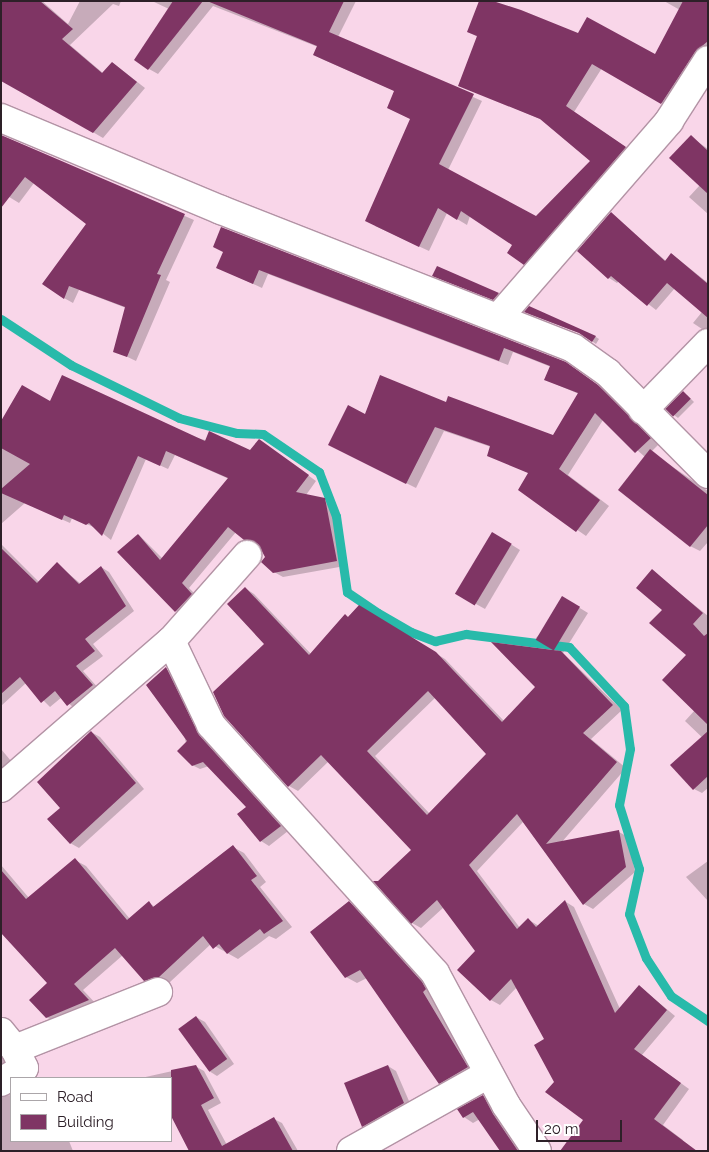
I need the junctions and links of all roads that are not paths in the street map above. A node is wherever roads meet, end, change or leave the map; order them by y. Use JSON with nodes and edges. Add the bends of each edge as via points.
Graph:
{"nodes":[{"id":1,"x":708,"y":60,"type":"edge"},
{"id":2,"x":1,"y":118,"type":"edge"},
{"id":3,"x":498,"y":318,"type":"junction"},
{"id":4,"x":708,"y":344,"type":"edge"},
{"id":5,"x":643,"y":410,"type":"junction"},
{"id":6,"x":708,"y":474,"type":"edge"},
{"id":7,"x":247,"y":555,"type":"dead end"},
{"id":8,"x":171,"y":641,"type":"junction"},
{"id":9,"x":1,"y":788,"type":"edge"},
{"id":10,"x":158,"y":992,"type":"dead end"},
{"id":11,"x":8,"y":1040,"type":"edge"},
{"id":12,"x":488,"y":1074,"type":"junction"},
{"id":13,"x":1,"y":1082,"type":"edge"},
{"id":14,"x":351,"y":1151,"type":"edge"},
{"id":15,"x":537,"y":1151,"type":"edge"}],
"edges":[{"from":1,"to":3,"type":"street","via":[[669,121]]},
{"from":2,"to":3,"type":"street","via":[[221,210]]},
{"from":3,"to":5,"type":"street","via":[[574,348],[608,373]]},
{"from":4,"to":5,"type":"street"},
{"from":5,"to":6,"type":"street"},
{"from":7,"to":8,"type":"street"},
{"from":8,"to":9,"type":"street","via":[[41,757]]},
{"from":8,"to":12,"type":"street","via":[[211,725],[434,972]]},
{"from":10,"to":11,"type":"street"},
{"from":11,"to":13,"type":"street","via":[[24,1068]]},
{"from":12,"to":14,"type":"street"},
{"from":12,"to":15,"type":"street"}]}
